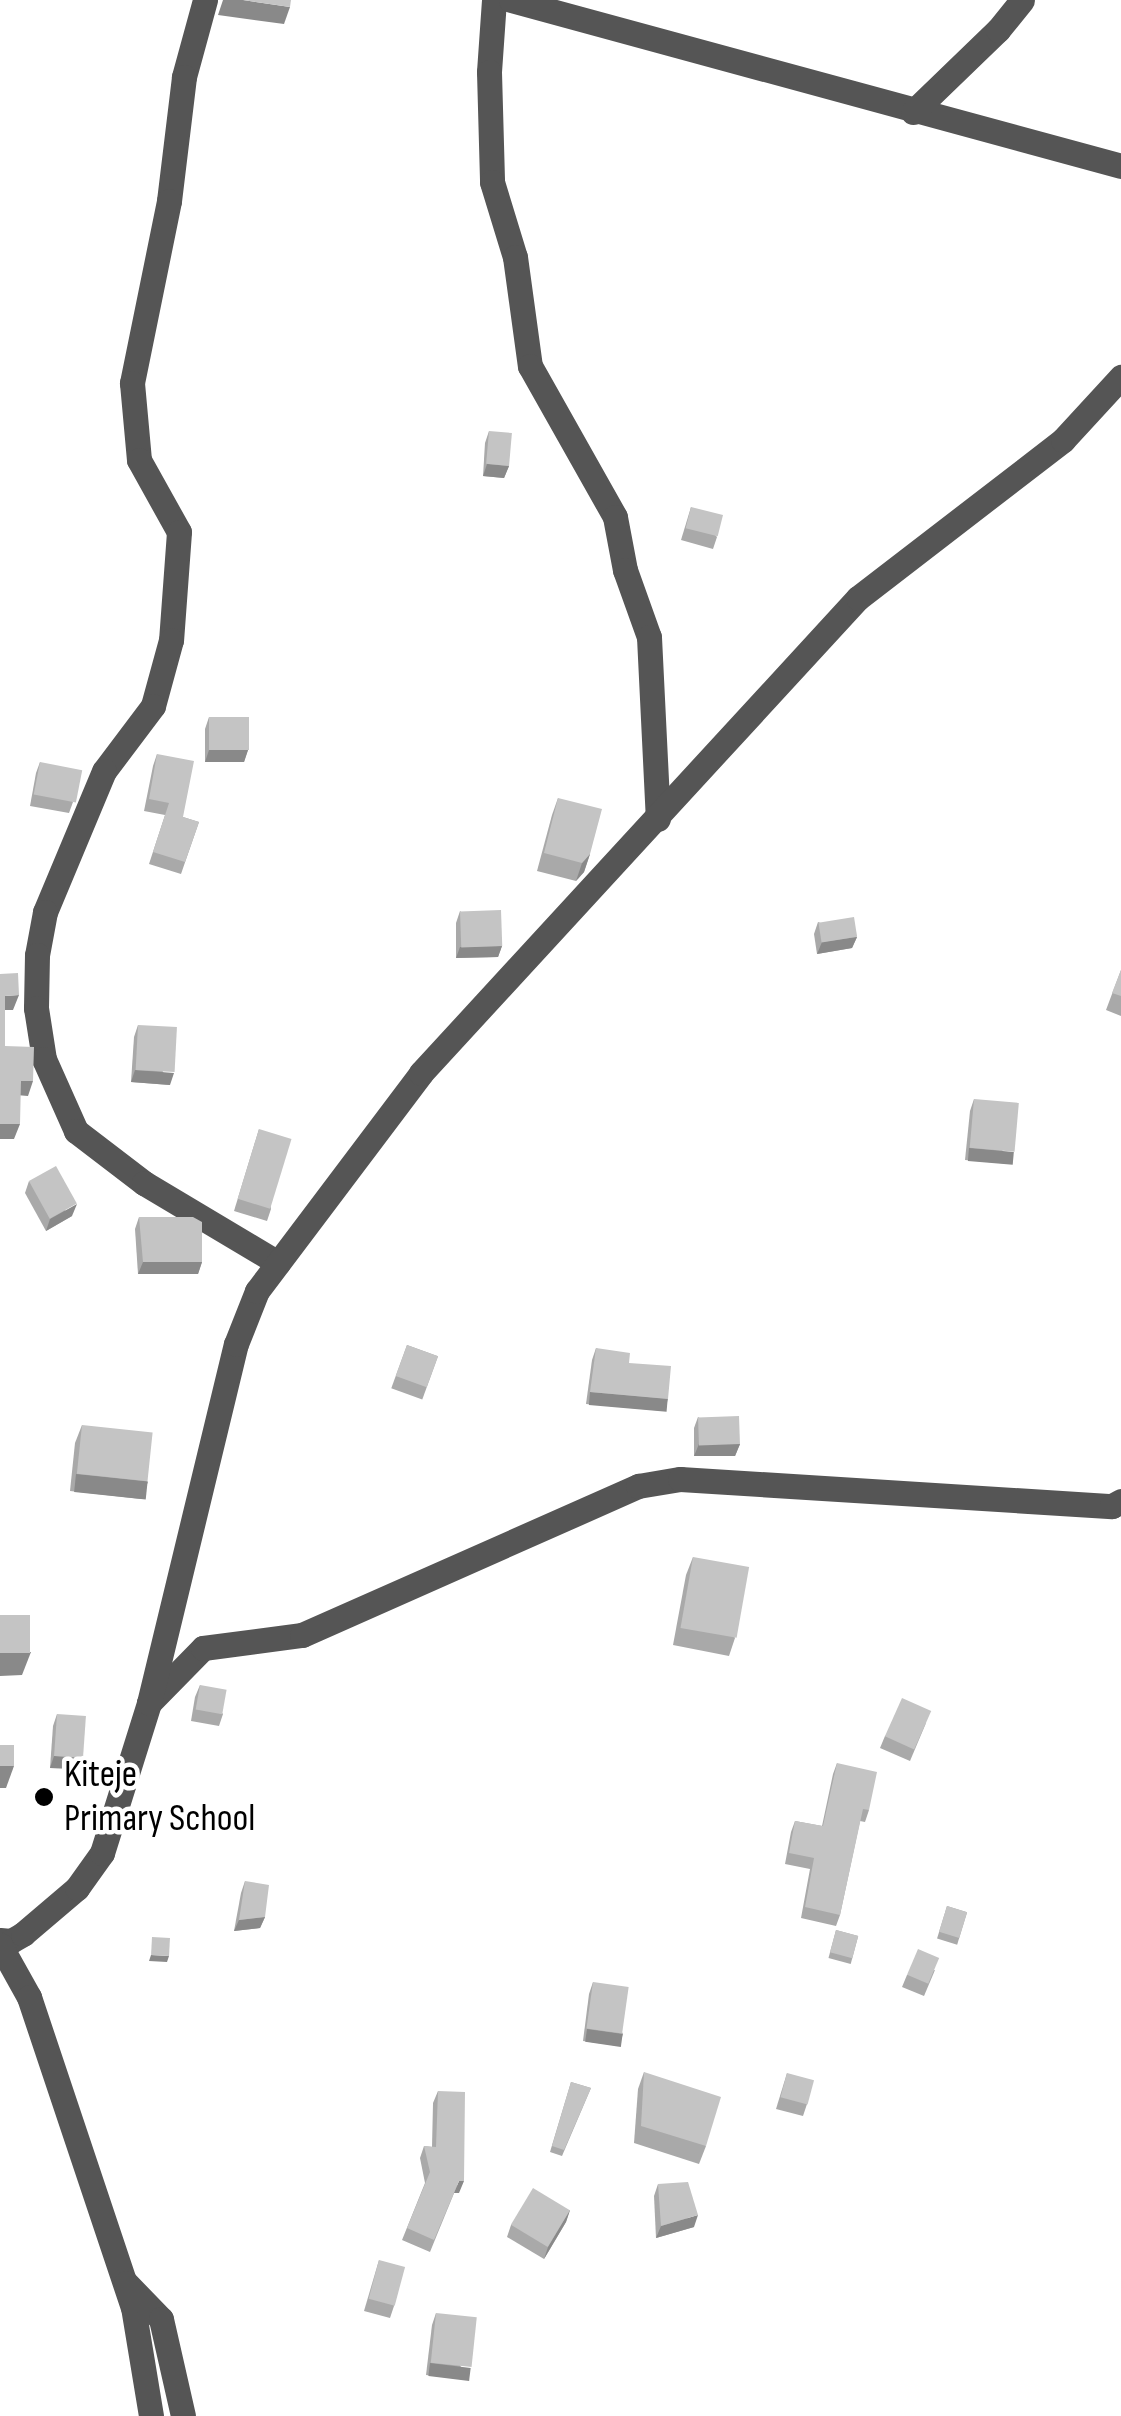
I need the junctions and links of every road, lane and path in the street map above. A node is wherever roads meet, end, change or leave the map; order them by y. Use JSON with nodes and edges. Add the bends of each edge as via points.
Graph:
{"nodes":[{"id":1,"x":205,"y":0,"type":"edge"},
{"id":2,"x":494,"y":0,"type":"edge"},
{"id":3,"x":510,"y":0,"type":"edge"},
{"id":4,"x":1022,"y":0,"type":"edge"},
{"id":5,"x":913,"y":112,"type":"junction"},
{"id":6,"x":1121,"y":166,"type":"edge"},
{"id":7,"x":1121,"y":377,"type":"edge"},
{"id":8,"x":658,"y":820,"type":"junction"},
{"id":9,"x":278,"y":1263,"type":"junction"},
{"id":10,"x":1121,"y":1500,"type":"edge"},
{"id":11,"x":149,"y":1703,"type":"junction"},
{"id":12,"x":0,"y":1942,"type":"edge"},
{"id":13,"x":123,"y":2279,"type":"junction"},
{"id":14,"x":151,"y":2416,"type":"edge"},
{"id":15,"x":183,"y":2416,"type":"edge"}],
"edges":[{"from":1,"to":9,"type":"street","via":[[184,77],[169,201],[132,383],[138,460],[179,532],[171,640],[153,706],[104,772],[45,912],[36,1008],[44,1059],[76,1131],[144,1183]]},
{"from":2,"to":8,"type":"street","via":[[492,182],[515,257],[530,366],[615,517],[649,637]]},
{"from":3,"to":5,"type":"street"},
{"from":4,"to":5,"type":"street"},
{"from":5,"to":6,"type":"street"},
{"from":7,"to":8,"type":"street","via":[[1063,440],[858,598]]},
{"from":8,"to":9,"type":"street","via":[[422,1074]]},
{"from":9,"to":11,"type":"street","via":[[257,1291],[236,1344]]},
{"from":10,"to":11,"type":"street","via":[[1112,1506],[680,1480],[638,1486],[302,1635],[203,1648]]},
{"from":11,"to":12,"type":"street","via":[[102,1854],[77,1888],[12,1942]]},
{"from":12,"to":13,"type":"street","via":[[29,1997]]},
{"from":13,"to":14,"type":"street"},
{"from":13,"to":15,"type":"street","via":[[162,2319]]}]}
